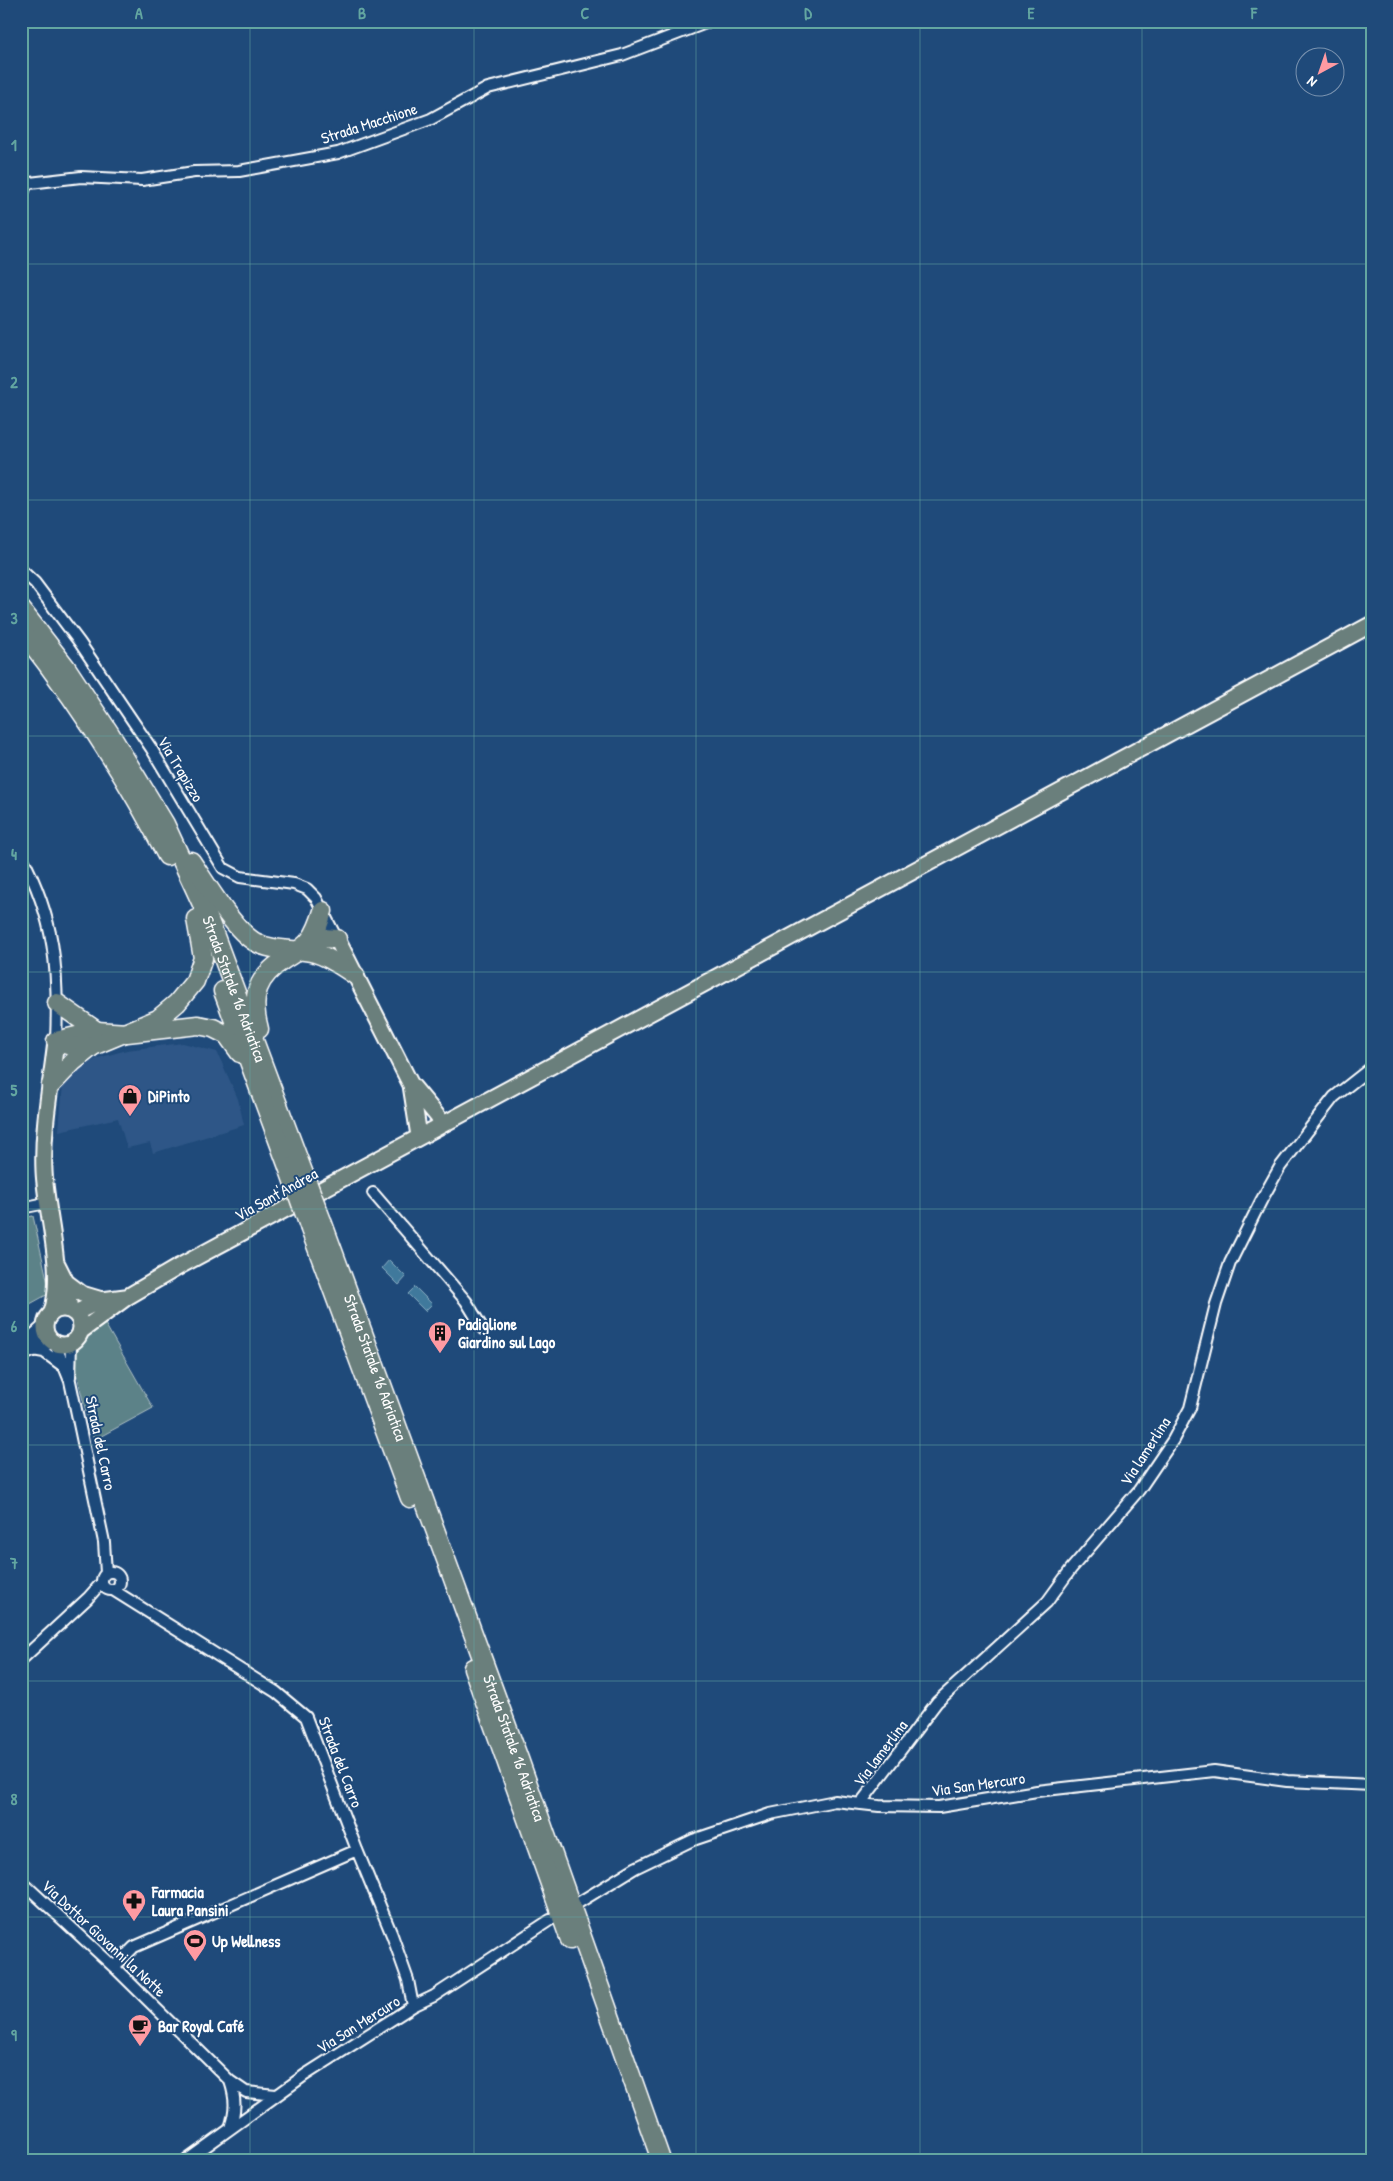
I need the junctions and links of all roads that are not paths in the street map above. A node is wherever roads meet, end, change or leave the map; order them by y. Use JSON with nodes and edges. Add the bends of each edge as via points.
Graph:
{"nodes":[{"id":1,"x":711,"y":21,"type":"edge"},
{"id":2,"x":24,"y":184,"type":"edge"},
{"id":3,"x":21,"y":198,"type":"edge"},
{"id":4,"x":21,"y":570,"type":"edge"},
{"id":5,"x":21,"y":609,"type":"edge"},
{"id":6,"x":1372,"y":624,"type":"edge"},
{"id":7,"x":21,"y":630,"type":"edge"},
{"id":8,"x":165,"y":824,"type":"junction"},
{"id":9,"x":21,"y":855,"type":"edge"},
{"id":10,"x":323,"y":911,"type":"junction"},
{"id":11,"x":196,"y":919,"type":"junction"},
{"id":12,"x":337,"y":939,"type":"junction"},
{"id":13,"x":308,"y":948,"type":"junction"},
{"id":14,"x":355,"y":975,"type":"junction"},
{"id":15,"x":58,"y":1003,"type":"junction"},
{"id":16,"x":128,"y":1033,"type":"junction"},
{"id":17,"x":95,"y":1038,"type":"junction"},
{"id":18,"x":56,"y":1041,"type":"junction"},
{"id":19,"x":1372,"y":1067,"type":"edge"},
{"id":20,"x":410,"y":1083,"type":"junction"},
{"id":21,"x":51,"y":1086,"type":"junction"},
{"id":22,"x":268,"y":1093,"type":"junction"},
{"id":23,"x":443,"y":1123,"type":"junction"},
{"id":24,"x":419,"y":1136,"type":"junction"},
{"id":25,"x":372,"y":1193,"type":"dead end"},
{"id":26,"x":46,"y":1203,"type":"junction"},
{"id":27,"x":21,"y":1208,"type":"edge"},
{"id":28,"x":316,"y":1225,"type":"junction"},
{"id":29,"x":55,"y":1261,"type":"junction"},
{"id":30,"x":66,"y":1282,"type":"junction"},
{"id":31,"x":126,"y":1297,"type":"junction"},
{"id":32,"x":102,"y":1300,"type":"junction"},
{"id":33,"x":73,"y":1311,"type":"junction"},
{"id":34,"x":52,"y":1312,"type":"junction"},
{"id":35,"x":483,"y":1328,"type":"dead end"},
{"id":36,"x":81,"y":1331,"type":"junction"},
{"id":37,"x":50,"y":1337,"type":"junction"},
{"id":38,"x":71,"y":1343,"type":"junction"},
{"id":39,"x":25,"y":1351,"type":"edge"},
{"id":40,"x":63,"y":1366,"type":"junction"},
{"id":41,"x":70,"y":1381,"type":"junction"},
{"id":42,"x":104,"y":1542,"type":"junction"},
{"id":43,"x":119,"y":1578,"type":"junction"},
{"id":44,"x":107,"y":1584,"type":"junction"},
{"id":45,"x":139,"y":1606,"type":"junction"},
{"id":46,"x":21,"y":1660,"type":"edge"},
{"id":47,"x":1372,"y":1785,"type":"edge"},
{"id":48,"x":860,"y":1804,"type":"junction"},
{"id":49,"x":357,"y":1850,"type":"junction"},
{"id":50,"x":21,"y":1881,"type":"edge"},
{"id":51,"x":578,"y":1903,"type":"dead end"},
{"id":52,"x":550,"y":1920,"type":"dead end"},
{"id":53,"x":114,"y":1967,"type":"junction"},
{"id":54,"x":413,"y":2006,"type":"junction"},
{"id":55,"x":230,"y":2081,"type":"junction"},
{"id":56,"x":246,"y":2092,"type":"junction"},
{"id":57,"x":276,"y":2096,"type":"junction"},
{"id":58,"x":235,"y":2097,"type":"junction"},
{"id":59,"x":252,"y":2112,"type":"junction"},
{"id":60,"x":230,"y":2128,"type":"junction"},
{"id":61,"x":186,"y":2160,"type":"edge"},
{"id":62,"x":651,"y":2160,"type":"edge"},
{"id":63,"x":661,"y":2160,"type":"edge"}],
"edges":[{"from":1,"to":2,"type":"street","name":"Strada Macchione","via":[[622,55],[488,88],[431,119],[338,153],[238,170],[194,172],[142,180],[82,178]]},
{"from":2,"to":3,"type":"street"},
{"from":4,"to":10,"type":"street","name":"Via Trapizzo","via":[[35,583],[91,658],[152,748],[224,868],[240,877],[294,884],[307,889]]},
{"from":5,"to":8,"type":"highway","name":"Strada Statale 16 Adriatica","via":[[99,716]]},
{"from":6,"to":23,"type":"main road","name":"Via Sant'Andrea"},
{"from":7,"to":11,"type":"highway","name":"Strada Statale 16 Adriatica","via":[[100,740],[153,829]]},
{"from":8,"to":13,"type":"highway","via":[[243,932],[255,942],[269,947]]},
{"from":8,"to":22,"type":"highway","name":"Strada Statale 16 Adriatica","via":[[207,915]]},
{"from":9,"to":15,"type":"street","via":[[51,931]]},
{"from":10,"to":12,"type":"street","name":"Via Trapizzo"},
{"from":10,"to":13,"type":"highway"},
{"from":11,"to":16,"type":"highway","via":[[203,958],[195,981],[158,1019]]},
{"from":11,"to":22,"type":"highway","name":"Strada Statale 16 Adriatica"},
{"from":12,"to":13,"type":"highway"},
{"from":12,"to":14,"type":"main road"},
{"from":13,"to":14,"type":"highway"},
{"from":13,"to":22,"type":"highway","via":[[268,972],[256,994],[255,1015]]},
{"from":14,"to":20,"type":"main road"},
{"from":15,"to":17,"type":"highway"},
{"from":15,"to":18,"type":"street"},
{"from":16,"to":17,"type":"highway"},
{"from":16,"to":22,"type":"highway","via":[[198,1025],[213,1028],[227,1035]]},
{"from":17,"to":18,"type":"highway"},
{"from":17,"to":21,"type":"highway"},
{"from":18,"to":21,"type":"main road"},
{"from":19,"to":48,"type":"street","name":"Via lamerlina","via":[[1334,1097],[1280,1167],[1261,1201],[1230,1263],[1216,1304],[1190,1408],[1139,1490],[1047,1602],[937,1702]]},
{"from":20,"to":23,"type":"main road"},
{"from":20,"to":24,"type":"main road"},
{"from":21,"to":26,"type":"main road","via":[[43,1136]]},
{"from":22,"to":28,"type":"highway","name":"Strada Statale 16 Adriatica","bridge":true},
{"from":23,"to":24,"type":"main road","name":"Via Sant'Andrea"},
{"from":24,"to":31,"type":"main road","name":"Via Sant'Andrea"},
{"from":25,"to":35,"type":"street","via":[[466,1301]]},
{"from":26,"to":27,"type":"street"},
{"from":26,"to":29,"type":"main road"},
{"from":28,"to":62,"type":"highway","name":"Strada Statale 16 Adriatica","via":[[544,1871]]},
{"from":28,"to":63,"type":"highway","name":"Strada Statale 16 Adriatica","via":[[519,1758]]},
{"from":29,"to":30,"type":"main road"},
{"from":29,"to":34,"type":"main road","via":[[56,1300]]},
{"from":30,"to":32,"type":"main road","via":[[82,1294]]},
{"from":30,"to":33,"type":"main road"},
{"from":31,"to":32,"type":"main road","name":"Via Sant'Andrea"},
{"from":31,"to":36,"type":"main road","name":"Via Sant'Andrea"},
{"from":32,"to":33,"type":"main road","name":"Via Sant'Andrea"},
{"from":33,"to":34,"type":"main road","name":"Via Sant'Andrea","via":[[61,1308]]},
{"from":33,"to":36,"type":"main road","via":[[80,1321]]},
{"from":34,"to":37,"type":"main road","via":[[45,1322]]},
{"from":36,"to":38,"type":"main road","name":"Via Sant'Andrea"},
{"from":37,"to":38,"type":"main road","via":[[61,1345]]},
{"from":37,"to":39,"type":"street"},
{"from":37,"to":40,"type":"street","name":"Strada del Carro"},
{"from":38,"to":41,"type":"street","name":"Strada del Carro"},
{"from":39,"to":40,"type":"street","via":[[44,1352]]},
{"from":40,"to":41,"type":"street","name":"Strada del Carro"},
{"from":41,"to":42,"type":"street","name":"Strada del Carro"},
{"from":42,"to":43,"type":"street","name":"Strada del Carro"},
{"from":42,"to":44,"type":"street","name":"Strada del Carro"},
{"from":43,"to":44,"type":"street","via":[[118,1587]]},
{"from":43,"to":44,"type":"street","via":[[113,1572]]},
{"from":43,"to":45,"type":"street","name":"Strada del Carro"},
{"from":44,"to":45,"type":"street","name":"Strada del Carro"},
{"from":44,"to":46,"type":"street"},
{"from":45,"to":49,"type":"street","name":"Strada del Carro","via":[[276,1692],[306,1717]]},
{"from":47,"to":48,"type":"street","name":"Via San Mercuro","via":[[1287,1781],[1214,1771],[1037,1791],[940,1807]]},
{"from":48,"to":51,"type":"street","name":"Via San Mercuro","via":[[835,1801],[770,1814],[693,1840],[635,1868]]},
{"from":49,"to":53,"type":"street","via":[[134,1947]]},
{"from":49,"to":54,"type":"street","name":"Strada del Carro","via":[[392,1935],[408,1980]]},
{"from":50,"to":53,"type":"street","name":"Via Dottor Giovanni la Notte"},
{"from":52,"to":54,"type":"street","name":"Via San Mercuro","via":[[434,1996]]},
{"from":53,"to":55,"type":"street","name":"Via Dottor Giovanni la Notte"},
{"from":54,"to":57,"type":"street","name":"Via San Mercuro"},
{"from":55,"to":56,"type":"street","name":"Via Dottor Giovanni la Notte"},
{"from":55,"to":58,"type":"street","name":"Via Dottor Giovanni la Notte"},
{"from":56,"to":57,"type":"street","name":"Via Dottor Giovanni la Notte"},
{"from":56,"to":59,"type":"street","via":[[252,2102]]},
{"from":57,"to":59,"type":"street","name":"Via San Mercuro"},
{"from":58,"to":59,"type":"street"},
{"from":58,"to":60,"type":"street","name":"Via Dottor Giovanni la Notte"},
{"from":59,"to":60,"type":"street","name":"Via San Mercuro"},
{"from":60,"to":61,"type":"street","name":"Via San Mercuro"}]}
